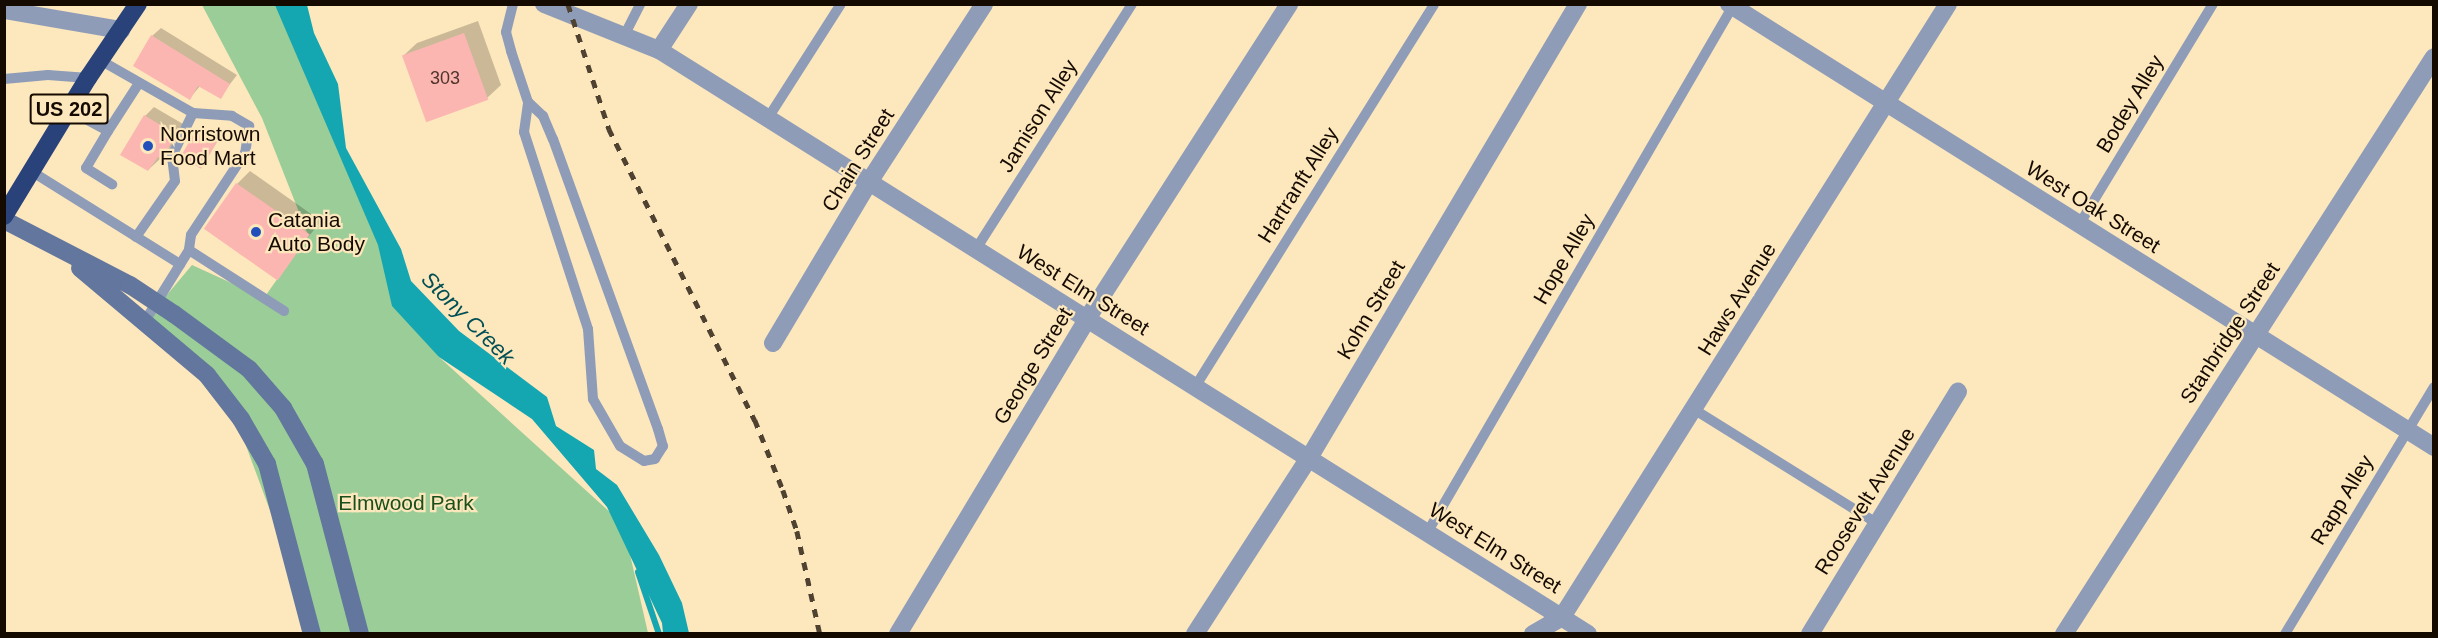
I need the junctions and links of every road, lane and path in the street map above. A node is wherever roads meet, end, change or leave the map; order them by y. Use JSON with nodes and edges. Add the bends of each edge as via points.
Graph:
{"nodes":[{"id":1,"x":138,"y":4,"type":"edge"},
{"id":2,"x":513,"y":4,"type":"edge"},
{"id":3,"x":544,"y":4,"type":"edge"},
{"id":4,"x":640,"y":4,"type":"edge"},
{"id":5,"x":689,"y":4,"type":"edge"},
{"id":6,"x":841,"y":4,"type":"edge"},
{"id":7,"x":984,"y":4,"type":"edge"},
{"id":8,"x":1132,"y":4,"type":"edge"},
{"id":9,"x":1289,"y":4,"type":"edge"},
{"id":10,"x":1434,"y":4,"type":"edge"},
{"id":11,"x":1578,"y":4,"type":"edge"},
{"id":12,"x":1948,"y":4,"type":"edge"},
{"id":13,"x":2213,"y":4,"type":"edge"},
{"id":14,"x":1732,"y":5,"type":"edge"},
{"id":15,"x":4,"y":10,"type":"edge"},
{"id":16,"x":121,"y":30,"type":"junction"},
{"id":17,"x":624,"y":36,"type":"junction"},
{"id":18,"x":659,"y":50,"type":"junction"},
{"id":19,"x":2433,"y":57,"type":"edge"},
{"id":20,"x":100,"y":60,"type":"junction"},
{"id":21,"x":88,"y":78,"type":"junction"},
{"id":22,"x":4,"y":79,"type":"edge"},
{"id":23,"x":139,"y":83,"type":"junction"},
{"id":24,"x":528,"y":102,"type":"junction"},
{"id":25,"x":1884,"y":103,"type":"junction"},
{"id":26,"x":69,"y":110,"type":"junction"},
{"id":27,"x":193,"y":113,"type":"junction"},
{"id":28,"x":768,"y":118,"type":"junction"},
{"id":29,"x":108,"y":131,"type":"junction"},
{"id":30,"x":32,"y":171,"type":"junction"},
{"id":31,"x":869,"y":182,"type":"junction"},
{"id":32,"x":112,"y":184,"type":"dead end"},
{"id":33,"x":4,"y":218,"type":"edge"},
{"id":34,"x":2079,"y":225,"type":"junction"},
{"id":35,"x":136,"y":237,"type":"junction"},
{"id":36,"x":976,"y":249,"type":"junction"},
{"id":37,"x":189,"y":250,"type":"junction"},
{"id":38,"x":66,"y":254,"type":"junction"},
{"id":39,"x":180,"y":264,"type":"junction"},
{"id":40,"x":156,"y":303,"type":"junction"},
{"id":41,"x":284,"y":311,"type":"dead end"},
{"id":42,"x":1087,"y":319,"type":"junction"},
{"id":43,"x":145,"y":321,"type":"junction"},
{"id":44,"x":2254,"y":337,"type":"junction"},
{"id":45,"x":773,"y":343,"type":"dead end"},
{"id":46,"x":1195,"y":387,"type":"junction"},
{"id":47,"x":2433,"y":387,"type":"edge"},
{"id":48,"x":1959,"y":392,"type":"dead end"},
{"id":49,"x":1695,"y":410,"type":"junction"},
{"id":50,"x":2407,"y":430,"type":"junction"},
{"id":51,"x":2433,"y":447,"type":"edge"},
{"id":52,"x":1309,"y":458,"type":"junction"},
{"id":53,"x":1878,"y":524,"type":"junction"},
{"id":54,"x":1427,"y":533,"type":"junction"},
{"id":55,"x":1562,"y":625,"type":"edge"},
{"id":56,"x":309,"y":630,"type":"edge"},
{"id":57,"x":360,"y":633,"type":"edge"},
{"id":58,"x":898,"y":633,"type":"edge"},
{"id":59,"x":1195,"y":633,"type":"edge"},
{"id":60,"x":1533,"y":633,"type":"edge"},
{"id":61,"x":1588,"y":633,"type":"edge"},
{"id":62,"x":1810,"y":633,"type":"edge"},
{"id":63,"x":2064,"y":633,"type":"edge"},
{"id":64,"x":2284,"y":633,"type":"edge"}],
"edges":[{"from":1,"to":16,"type":"highway","number":"US 202"},
{"from":2,"to":24,"type":"lane","via":[[506,32]]},
{"from":3,"to":17,"type":"street","name":"West Elm Street"},
{"from":4,"to":17,"type":"lane"},
{"from":5,"to":18,"type":"street"},
{"from":6,"to":28,"type":"lane"},
{"from":7,"to":31,"type":"street","name":"Chain Street"},
{"from":8,"to":36,"type":"lane","name":"Jamison Alley"},
{"from":9,"to":42,"type":"street","name":"George Street"},
{"from":10,"to":46,"type":"lane","name":"Hartranft Alley"},
{"from":11,"to":52,"type":"street","name":"Kohn Street"},
{"from":12,"to":25,"type":"street","name":"Haws Avenue"},
{"from":13,"to":34,"type":"lane","name":"Bodey Alley"},
{"from":14,"to":25,"type":"street","name":"West Oak Street"},
{"from":14,"to":54,"type":"lane","name":"Hope Alley"},
{"from":15,"to":16,"type":"street"},
{"from":16,"to":20,"type":"highway","number":"US 202"},
{"from":17,"to":18,"type":"street","name":"West Elm Street"},
{"from":18,"to":28,"type":"street","name":"West Elm Street"},
{"from":19,"to":44,"type":"street","name":"Stanbridge Street"},
{"from":20,"to":21,"type":"highway","number":"US 202"},
{"from":20,"to":23,"type":"lane"},
{"from":21,"to":22,"type":"lane","via":[[48,75]]},
{"from":21,"to":26,"type":"highway","number":"US 202"},
{"from":23,"to":27,"type":"lane"},
{"from":23,"to":29,"type":"lane"},
{"from":24,"to":24,"type":"lane","via":[[543,117],[553,139],[658,429],[663,446],[655,459],[644,461],[620,446],[593,399],[588,329],[524,132]]},
{"from":25,"to":34,"type":"street","name":"West Oak Street"},
{"from":25,"to":49,"type":"street","name":"Haws Avenue"},
{"from":26,"to":29,"type":"lane"},
{"from":26,"to":30,"type":"highway","number":"US 202"},
{"from":27,"to":35,"type":"lane","via":[[172,156],[176,181]]},
{"from":27,"to":37,"type":"lane","via":[[232,116],[249,126],[245,153],[190,235]]},
{"from":28,"to":31,"type":"street","name":"West Elm Street"},
{"from":29,"to":32,"type":"lane","via":[[86,168]]},
{"from":30,"to":33,"type":"highway","number":"US 202"},
{"from":30,"to":35,"type":"lane"},
{"from":31,"to":36,"type":"street","name":"West Elm Street"},
{"from":31,"to":45,"type":"street","name":"Chain Street"},
{"from":33,"to":38,"type":"street"},
{"from":34,"to":44,"type":"street","name":"West Oak Street"},
{"from":35,"to":39,"type":"lane"},
{"from":36,"to":42,"type":"street","name":"West Elm Street"},
{"from":37,"to":39,"type":"lane"},
{"from":37,"to":41,"type":"lane"},
{"from":38,"to":40,"type":"street","via":[[130,285]]},
{"from":38,"to":43,"type":"street"},
{"from":39,"to":40,"type":"lane"},
{"from":40,"to":43,"type":"lane"},
{"from":40,"to":57,"type":"street","via":[[249,369],[283,408],[315,464]]},
{"from":42,"to":46,"type":"street","name":"West Elm Street"},
{"from":42,"to":58,"type":"street","name":"George Street"},
{"from":43,"to":56,"type":"street","via":[[207,375],[241,419],[267,464]]},
{"from":44,"to":50,"type":"street","name":"West Oak Street"},
{"from":44,"to":63,"type":"street","name":"Stanbridge Street"},
{"from":46,"to":52,"type":"street","name":"West Elm Street"},
{"from":47,"to":50,"type":"lane","name":"Rapp Alley"},
{"from":48,"to":53,"type":"street","name":"Roosevelt Avenue"},
{"from":49,"to":53,"type":"lane"},
{"from":49,"to":55,"type":"street","name":"Haws Avenue"},
{"from":50,"to":51,"type":"street","name":"West Oak Street"},
{"from":50,"to":64,"type":"lane","name":"Rapp Alley"},
{"from":52,"to":54,"type":"street","name":"West Elm Street"},
{"from":52,"to":59,"type":"street","name":"Kohn Street"},
{"from":53,"to":62,"type":"street","name":"Roosevelt Avenue"},
{"from":54,"to":55,"type":"street","name":"West Elm Street"},
{"from":55,"to":60,"type":"street","name":"Haws Avenue"},
{"from":55,"to":61,"type":"street","name":"West Elm Street"}]}
